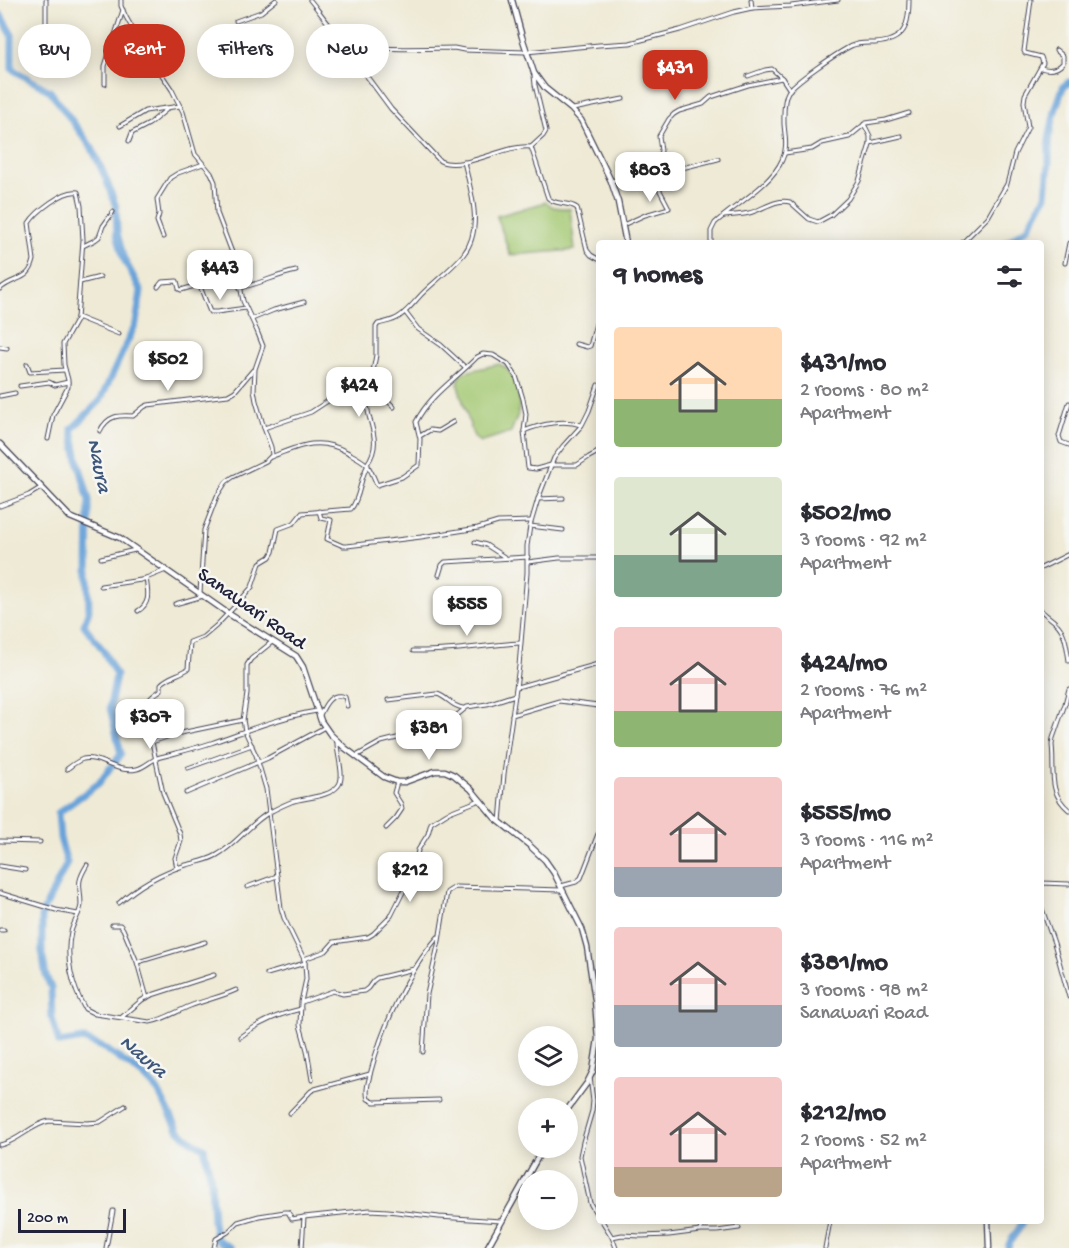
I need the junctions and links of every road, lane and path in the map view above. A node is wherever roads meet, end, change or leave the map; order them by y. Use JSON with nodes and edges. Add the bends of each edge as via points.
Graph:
{"nodes":[{"id":1,"x":46,"y":0,"type":"edge"},
{"id":2,"x":121,"y":0,"type":"edge"},
{"id":3,"x":276,"y":0,"type":"edge"},
{"id":4,"x":310,"y":0,"type":"edge"},
{"id":5,"x":512,"y":0,"type":"edge"},
{"id":6,"x":752,"y":0,"type":"edge"},
{"id":7,"x":837,"y":0,"type":"edge"},
{"id":8,"x":909,"y":0,"type":"edge"},
{"id":9,"x":1031,"y":0,"type":"edge"},
{"id":10,"x":752,"y":8,"type":"junction"},
{"id":11,"x":123,"y":10,"type":"junction"},
{"id":12,"x":236,"y":21,"type":"dead end"},
{"id":13,"x":46,"y":24,"type":"edge"},
{"id":14,"x":330,"y":24,"type":"edge"},
{"id":15,"x":389,"y":48,"type":"edge"},
{"id":16,"x":1056,"y":50,"type":"dead end"},
{"id":17,"x":526,"y":52,"type":"junction"},
{"id":18,"x":1041,"y":68,"type":"junction"},
{"id":19,"x":534,"y":73,"type":"junction"},
{"id":20,"x":748,"y":76,"type":"dead end"},
{"id":21,"x":368,"y":78,"type":"edge"},
{"id":22,"x":782,"y":78,"type":"junction"},
{"id":23,"x":105,"y":84,"type":"dead end"},
{"id":24,"x":790,"y":90,"type":"junction"},
{"id":25,"x":623,"y":99,"type":"dead end"},
{"id":26,"x":180,"y":106,"type":"junction"},
{"id":27,"x":167,"y":108,"type":"junction"},
{"id":28,"x":571,"y":110,"type":"junction"},
{"id":29,"x":909,"y":112,"type":"dead end"},
{"id":30,"x":864,"y":124,"type":"junction"},
{"id":31,"x":120,"y":126,"type":"dead end"},
{"id":32,"x":902,"y":136,"type":"dead end"},
{"id":33,"x":129,"y":141,"type":"dead end"},
{"id":34,"x":870,"y":142,"type":"junction"},
{"id":35,"x":531,"y":147,"type":"junction"},
{"id":36,"x":785,"y":153,"type":"junction"},
{"id":37,"x":718,"y":159,"type":"dead end"},
{"id":38,"x":464,"y":162,"type":"junction"},
{"id":39,"x":203,"y":164,"type":"junction"},
{"id":40,"x":652,"y":170,"type":"junction"},
{"id":41,"x":654,"y":175,"type":"junction"},
{"id":42,"x":611,"y":182,"type":"junction"},
{"id":43,"x":113,"y":212,"type":"dead end"},
{"id":44,"x":724,"y":216,"type":"junction"},
{"id":45,"x":623,"y":225,"type":"junction"},
{"id":46,"x":163,"y":237,"type":"dead end"},
{"id":47,"x":626,"y":240,"type":"edge"},
{"id":48,"x":711,"y":240,"type":"edge"},
{"id":49,"x":965,"y":240,"type":"edge"},
{"id":50,"x":1069,"y":243,"type":"edge"},
{"id":51,"x":83,"y":246,"type":"junction"},
{"id":52,"x":596,"y":258,"type":"edge"},
{"id":53,"x":1065,"y":263,"type":"dead end"},
{"id":54,"x":296,"y":272,"type":"dead end"},
{"id":55,"x":238,"y":275,"type":"junction"},
{"id":56,"x":100,"y":277,"type":"dead end"},
{"id":57,"x":80,"y":282,"type":"junction"},
{"id":58,"x":199,"y":284,"type":"junction"},
{"id":59,"x":158,"y":287,"type":"dead end"},
{"id":60,"x":240,"y":288,"type":"junction"},
{"id":61,"x":0,"y":289,"type":"edge"},
{"id":62,"x":304,"y":302,"type":"dead end"},
{"id":63,"x":246,"y":308,"type":"junction"},
{"id":64,"x":405,"y":312,"type":"junction"},
{"id":65,"x":77,"y":317,"type":"junction"},
{"id":66,"x":252,"y":319,"type":"junction"},
{"id":67,"x":596,"y":325,"type":"edge"},
{"id":68,"x":119,"y":334,"type":"dead end"},
{"id":69,"x":576,"y":344,"type":"dead end"},
{"id":70,"x":0,"y":347,"type":"edge"},
{"id":71,"x":7,"y":348,"type":"dead end"},
{"id":72,"x":27,"y":364,"type":"dead end"},
{"id":73,"x":465,"y":368,"type":"junction"},
{"id":74,"x":255,"y":369,"type":"junction"},
{"id":75,"x":65,"y":370,"type":"junction"},
{"id":76,"x":68,"y":382,"type":"junction"},
{"id":77,"x":20,"y":386,"type":"dead end"},
{"id":78,"x":370,"y":388,"type":"junction"},
{"id":79,"x":596,"y":391,"type":"edge"},
{"id":80,"x":15,"y":393,"type":"dead end"},
{"id":81,"x":0,"y":396,"type":"edge"},
{"id":82,"x":331,"y":399,"type":"dead end"},
{"id":83,"x":1069,"y":403,"type":"edge"},
{"id":84,"x":394,"y":407,"type":"dead end"},
{"id":85,"x":453,"y":422,"type":"dead end"},
{"id":86,"x":582,"y":425,"type":"junction"},
{"id":87,"x":264,"y":428,"type":"junction"},
{"id":88,"x":100,"y":431,"type":"dead end"},
{"id":89,"x":524,"y":431,"type":"junction"},
{"id":90,"x":420,"y":436,"type":"junction"},
{"id":91,"x":48,"y":439,"type":"dead end"},
{"id":92,"x":0,"y":444,"type":"edge"},
{"id":93,"x":1069,"y":445,"type":"edge"},
{"id":94,"x":596,"y":453,"type":"edge"},
{"id":95,"x":271,"y":457,"type":"junction"},
{"id":96,"x":368,"y":465,"type":"junction"},
{"id":97,"x":551,"y":465,"type":"junction"},
{"id":98,"x":42,"y":487,"type":"junction"},
{"id":99,"x":563,"y":498,"type":"dead end"},
{"id":100,"x":538,"y":499,"type":"junction"},
{"id":101,"x":0,"y":506,"type":"edge"},
{"id":102,"x":319,"y":511,"type":"junction"},
{"id":103,"x":531,"y":521,"type":"junction"},
{"id":104,"x":530,"y":526,"type":"junction"},
{"id":105,"x":563,"y":530,"type":"dead end"},
{"id":106,"x":475,"y":542,"type":"dead end"},
{"id":107,"x":137,"y":550,"type":"junction"},
{"id":108,"x":1069,"y":554,"type":"edge"},
{"id":109,"x":101,"y":558,"type":"dead end"},
{"id":110,"x":596,"y":558,"type":"edge"},
{"id":111,"x":507,"y":559,"type":"junction"},
{"id":112,"x":528,"y":559,"type":"junction"},
{"id":113,"x":1044,"y":566,"type":"edge"},
{"id":114,"x":166,"y":570,"type":"junction"},
{"id":115,"x":439,"y":575,"type":"dead end"},
{"id":116,"x":146,"y":578,"type":"junction"},
{"id":117,"x":101,"y":586,"type":"dead end"},
{"id":118,"x":203,"y":594,"type":"junction"},
{"id":119,"x":175,"y":604,"type":"dead end"},
{"id":120,"x":138,"y":611,"type":"dead end"},
{"id":121,"x":1044,"y":612,"type":"edge"},
{"id":122,"x":229,"y":614,"type":"junction"},
{"id":123,"x":274,"y":641,"type":"junction"},
{"id":124,"x":520,"y":643,"type":"junction"},
{"id":125,"x":1068,"y":648,"type":"edge"},
{"id":126,"x":413,"y":651,"type":"dead end"},
{"id":127,"x":1069,"y":661,"type":"edge"},
{"id":128,"x":596,"y":665,"type":"edge"},
{"id":129,"x":517,"y":687,"type":"junction"},
{"id":130,"x":1069,"y":689,"type":"edge"},
{"id":131,"x":515,"y":695,"type":"junction"},
{"id":132,"x":388,"y":700,"type":"dead end"},
{"id":133,"x":347,"y":706,"type":"dead end"},
{"id":134,"x":596,"y":706,"type":"edge"},
{"id":135,"x":465,"y":708,"type":"junction"},
{"id":136,"x":318,"y":714,"type":"junction"},
{"id":137,"x":512,"y":716,"type":"junction"},
{"id":138,"x":243,"y":720,"type":"junction"},
{"id":139,"x":325,"y":727,"type":"junction"},
{"id":140,"x":245,"y":731,"type":"junction"},
{"id":141,"x":337,"y":741,"type":"junction"},
{"id":142,"x":152,"y":742,"type":"junction"},
{"id":143,"x":252,"y":745,"type":"junction"},
{"id":144,"x":356,"y":756,"type":"junction"},
{"id":145,"x":156,"y":759,"type":"junction"},
{"id":146,"x":258,"y":763,"type":"junction"},
{"id":147,"x":188,"y":768,"type":"dead end"},
{"id":148,"x":67,"y":769,"type":"dead end"},
{"id":149,"x":397,"y":782,"type":"junction"},
{"id":150,"x":186,"y":793,"type":"dead end"},
{"id":151,"x":480,"y":800,"type":"junction"},
{"id":152,"x":1069,"y":810,"type":"edge"},
{"id":153,"x":269,"y":812,"type":"junction"},
{"id":154,"x":500,"y":822,"type":"junction"},
{"id":155,"x":386,"y":828,"type":"dead end"},
{"id":156,"x":0,"y":841,"type":"edge"},
{"id":157,"x":40,"y":842,"type":"dead end"},
{"id":158,"x":596,"y":845,"type":"edge"},
{"id":159,"x":87,"y":865,"type":"dead end"},
{"id":160,"x":0,"y":866,"type":"edge"},
{"id":161,"x":177,"y":868,"type":"junction"},
{"id":162,"x":25,"y":870,"type":"dead end"},
{"id":163,"x":277,"y":876,"type":"junction"},
{"id":164,"x":1044,"y":883,"type":"edge"},
{"id":165,"x":1069,"y":884,"type":"edge"},
{"id":166,"x":247,"y":887,"type":"dead end"},
{"id":167,"x":562,"y":888,"type":"junction"},
{"id":168,"x":0,"y":893,"type":"edge"},
{"id":169,"x":119,"y":903,"type":"dead end"},
{"id":170,"x":78,"y":914,"type":"junction"},
{"id":171,"x":1044,"y":915,"type":"edge"},
{"id":172,"x":112,"y":925,"type":"dead end"},
{"id":173,"x":439,"y":936,"type":"junction"},
{"id":174,"x":205,"y":942,"type":"dead end"},
{"id":175,"x":305,"y":961,"type":"junction"},
{"id":176,"x":137,"y":962,"type":"junction"},
{"id":177,"x":416,"y":968,"type":"junction"},
{"id":178,"x":267,"y":974,"type":"dead end"},
{"id":179,"x":214,"y":975,"type":"dead end"},
{"id":180,"x":236,"y":990,"type":"dead end"},
{"id":181,"x":1069,"y":997,"type":"edge"},
{"id":182,"x":147,"y":998,"type":"junction"},
{"id":183,"x":301,"y":1002,"type":"junction"},
{"id":184,"x":596,"y":1008,"type":"edge"},
{"id":185,"x":301,"y":1009,"type":"junction"},
{"id":186,"x":122,"y":1017,"type":"junction"},
{"id":187,"x":240,"y":1037,"type":"dead end"},
{"id":188,"x":423,"y":1052,"type":"dead end"},
{"id":189,"x":596,"y":1055,"type":"edge"},
{"id":190,"x":370,"y":1074,"type":"junction"},
{"id":191,"x":590,"y":1077,"type":"junction"},
{"id":192,"x":312,"y":1080,"type":"dead end"},
{"id":193,"x":575,"y":1098,"type":"edge"},
{"id":194,"x":439,"y":1100,"type":"dead end"},
{"id":195,"x":125,"y":1106,"type":"dead end"},
{"id":196,"x":290,"y":1113,"type":"dead end"},
{"id":197,"x":0,"y":1145,"type":"edge"},
{"id":198,"x":537,"y":1158,"type":"edge"},
{"id":199,"x":113,"y":1211,"type":"dead end"},
{"id":200,"x":596,"y":1214,"type":"edge"},
{"id":201,"x":304,"y":1218,"type":"junction"},
{"id":202,"x":501,"y":1221,"type":"junction"},
{"id":203,"x":604,"y":1224,"type":"edge"},
{"id":204,"x":701,"y":1224,"type":"edge"},
{"id":205,"x":829,"y":1224,"type":"edge"},
{"id":206,"x":988,"y":1224,"type":"edge"},
{"id":207,"x":740,"y":1228,"type":"dead end"},
{"id":208,"x":700,"y":1231,"type":"junction"},
{"id":209,"x":612,"y":1237,"type":"junction"},
{"id":210,"x":106,"y":1248,"type":"edge"},
{"id":211,"x":214,"y":1248,"type":"edge"},
{"id":212,"x":302,"y":1248,"type":"edge"},
{"id":213,"x":487,"y":1248,"type":"edge"},
{"id":214,"x":616,"y":1248,"type":"edge"},
{"id":215,"x":825,"y":1248,"type":"edge"},
{"id":216,"x":989,"y":1248,"type":"edge"}],
"edges":[{"from":1,"to":13,"type":"street"},
{"from":2,"to":11,"type":"street"},
{"from":3,"to":12,"type":"street","via":[[261,12]]},
{"from":4,"to":14,"type":"street"},
{"from":5,"to":17,"type":"street"},
{"from":6,"to":10,"type":"street"},
{"from":7,"to":10,"type":"street"},
{"from":8,"to":24,"type":"street","via":[[907,25],[898,36],[851,46]]},
{"from":9,"to":18,"type":"street","via":[[1024,51],[1042,58]]},
{"from":10,"to":17,"type":"street","via":[[641,41]]},
{"from":11,"to":23,"type":"street","via":[[105,66]]},
{"from":11,"to":26,"type":"street"},
{"from":15,"to":17,"type":"street"},
{"from":16,"to":18,"type":"street","via":[[1063,56],[1060,67]]},
{"from":17,"to":19,"type":"street"},
{"from":18,"to":49,"type":"street","via":[[1025,95],[1028,127],[1015,153],[1007,184],[988,218]]},
{"from":19,"to":28,"type":"street"},
{"from":19,"to":35,"type":"street","via":[[546,129]]},
{"from":20,"to":22,"type":"street","via":[[771,69]]},
{"from":21,"to":38,"type":"street","via":[[440,161]]},
{"from":22,"to":24,"type":"street"},
{"from":22,"to":40,"type":"street","via":[[711,97],[703,104],[674,114],[659,136],[661,151]]},
{"from":24,"to":36,"type":"street","via":[[784,124]]},
{"from":25,"to":28,"type":"street"},
{"from":26,"to":27,"type":"street"},
{"from":26,"to":39,"type":"street","via":[[192,147]]},
{"from":27,"to":31,"type":"street","via":[[146,111]]},
{"from":27,"to":33,"type":"street","via":[[135,130]]},
{"from":28,"to":42,"type":"street","via":[[581,120]]},
{"from":29,"to":30,"type":"street"},
{"from":30,"to":34,"type":"street"},
{"from":30,"to":36,"type":"street","via":[[849,137]]},
{"from":32,"to":34,"type":"street"},
{"from":34,"to":44,"type":"street","via":[[856,187],[843,204],[820,222],[785,200],[749,213]]},
{"from":35,"to":38,"type":"street"},
{"from":35,"to":52,"type":"street","via":[[548,198],[577,208],[587,250]]},
{"from":36,"to":44,"type":"street","via":[[770,178]]},
{"from":37,"to":41,"type":"street"},
{"from":38,"to":64,"type":"street","via":[[473,203],[471,240],[456,263]]},
{"from":39,"to":46,"type":"street","via":[[170,178],[157,199]]},
{"from":39,"to":55,"type":"street","via":[[215,182],[217,213]]},
{"from":40,"to":41,"type":"street"},
{"from":40,"to":42,"type":"street"},
{"from":41,"to":45,"type":"street","via":[[669,207]]},
{"from":42,"to":45,"type":"street"},
{"from":43,"to":51,"type":"street","via":[[99,237]]},
{"from":44,"to":48,"type":"street","via":[[713,226]]},
{"from":45,"to":47,"type":"street"},
{"from":50,"to":53,"type":"street"},
{"from":51,"to":57,"type":"street"},
{"from":51,"to":61,"type":"street","via":[[80,197],[72,191],[30,221],[34,263],[26,276]]},
{"from":54,"to":60,"type":"street"},
{"from":55,"to":58,"type":"street"},
{"from":55,"to":60,"type":"street"},
{"from":56,"to":57,"type":"street"},
{"from":57,"to":65,"type":"street"},
{"from":58,"to":59,"type":"street","via":[[180,290],[176,280],[162,282]]},
{"from":58,"to":63,"type":"street","via":[[210,312]]},
{"from":60,"to":63,"type":"street"},
{"from":62,"to":66,"type":"street"},
{"from":63,"to":66,"type":"street"},
{"from":64,"to":73,"type":"street","via":[[418,329]]},
{"from":64,"to":78,"type":"street","via":[[377,325]]},
{"from":65,"to":68,"type":"street"},
{"from":65,"to":75,"type":"street","via":[[63,344]]},
{"from":66,"to":74,"type":"street","via":[[263,346]]},
{"from":67,"to":69,"type":"street","via":[[590,346]]},
{"from":70,"to":71,"type":"street"},
{"from":72,"to":75,"type":"street","via":[[30,372]]},
{"from":73,"to":89,"type":"street","via":[[483,354],[508,364],[516,375],[523,399]]},
{"from":73,"to":90,"type":"street","via":[[440,390],[419,417],[416,422]]},
{"from":74,"to":87,"type":"street","via":[[254,390]]},
{"from":74,"to":88,"type":"street","via":[[228,395],[145,406],[133,416],[116,416]]},
{"from":75,"to":76,"type":"street"},
{"from":76,"to":77,"type":"street"},
{"from":76,"to":91,"type":"street","via":[[68,390],[53,415]]},
{"from":78,"to":84,"type":"street"},
{"from":78,"to":96,"type":"street","via":[[366,399],[375,440]]},
{"from":79,"to":86,"type":"street"},
{"from":80,"to":81,"type":"street"},
{"from":82,"to":87,"type":"street","via":[[311,412]]},
{"from":83,"to":93,"type":"street","via":[[1059,436],[1061,442]]},
{"from":85,"to":90,"type":"street"},
{"from":86,"to":89,"type":"street","via":[[567,422]]},
{"from":86,"to":97,"type":"street"},
{"from":87,"to":95,"type":"street"},
{"from":89,"to":97,"type":"street","via":[[528,468]]},
{"from":90,"to":96,"type":"street","via":[[419,465],[402,477],[377,485]]},
{"from":92,"to":98,"type":"street"},
{"from":94,"to":97,"type":"street","via":[[577,465]]},
{"from":95,"to":96,"type":"street","via":[[312,443],[334,445]]},
{"from":95,"to":118,"type":"street","via":[[226,482],[217,496],[204,530]]},
{"from":96,"to":102,"type":"street","via":[[351,509]]},
{"from":97,"to":100,"type":"street"},
{"from":98,"to":101,"type":"street"},
{"from":98,"to":107,"type":"street","name":"Sanawari Road","via":[[66,513]]},
{"from":99,"to":100,"type":"street"},
{"from":100,"to":103,"type":"street"},
{"from":102,"to":103,"type":"street","via":[[321,518],[331,521],[327,539],[347,546],[498,522]]},
{"from":102,"to":122,"type":"street","via":[[302,513],[294,523],[278,529],[272,554],[260,563],[252,587]]},
{"from":103,"to":104,"type":"street"},
{"from":104,"to":105,"type":"street"},
{"from":104,"to":112,"type":"street"},
{"from":106,"to":111,"type":"street"},
{"from":107,"to":109,"type":"street"},
{"from":107,"to":114,"type":"street","name":"Sanawari Road"},
{"from":108,"to":113,"type":"street"},
{"from":110,"to":112,"type":"street"},
{"from":111,"to":112,"type":"street"},
{"from":111,"to":115,"type":"street","via":[[445,562]]},
{"from":112,"to":124,"type":"street"},
{"from":114,"to":116,"type":"street"},
{"from":114,"to":118,"type":"street","name":"Sanawari Road"},
{"from":116,"to":117,"type":"street"},
{"from":116,"to":120,"type":"street","via":[[147,599]]},
{"from":118,"to":119,"type":"street"},
{"from":118,"to":122,"type":"street","name":"Sanawari Road"},
{"from":121,"to":125,"type":"street","via":[[1059,625]]},
{"from":122,"to":123,"type":"street","name":"Sanawari Road"},
{"from":122,"to":142,"type":"street","via":[[190,642],[188,669],[164,681],[143,710],[140,725]]},
{"from":123,"to":136,"type":"street","name":"Sanawari Road","via":[[301,662]]},
{"from":123,"to":138,"type":"street","via":[[247,665]]},
{"from":124,"to":126,"type":"street"},
{"from":124,"to":129,"type":"street"},
{"from":125,"to":127,"type":"street"},
{"from":128,"to":129,"type":"street"},
{"from":129,"to":131,"type":"street"},
{"from":130,"to":152,"type":"street","via":[[1052,745],[1055,791],[1060,803]]},
{"from":131,"to":135,"type":"street"},
{"from":131,"to":137,"type":"street"},
{"from":132,"to":135,"type":"street","via":[[437,694]]},
{"from":133,"to":136,"type":"street","via":[[345,697],[334,696]]},
{"from":134,"to":137,"type":"street","via":[[560,701]]},
{"from":135,"to":144,"type":"street","via":[[438,731],[381,742]]},
{"from":136,"to":139,"type":"street","name":"Sanawari Road"},
{"from":136,"to":140,"type":"street","via":[[296,714]]},
{"from":137,"to":154,"type":"street"},
{"from":138,"to":140,"type":"street"},
{"from":138,"to":142,"type":"street"},
{"from":139,"to":141,"type":"street","name":"Sanawari Road"},
{"from":139,"to":146,"type":"street"},
{"from":140,"to":143,"type":"street"},
{"from":140,"to":145,"type":"street"},
{"from":141,"to":144,"type":"street","name":"Sanawari Road"},
{"from":141,"to":153,"type":"street","via":[[342,778],[339,785],[327,793]]},
{"from":142,"to":145,"type":"street"},
{"from":143,"to":146,"type":"street"},
{"from":143,"to":147,"type":"street"},
{"from":144,"to":149,"type":"street","name":"Sanawari Road"},
{"from":145,"to":148,"type":"street","via":[[128,770],[85,759]]},
{"from":145,"to":161,"type":"street","via":[[165,800],[180,834]]},
{"from":146,"to":150,"type":"street"},
{"from":146,"to":153,"type":"street"},
{"from":149,"to":151,"type":"street","via":[[445,771],[457,777]]},
{"from":149,"to":155,"type":"street","via":[[394,793],[402,810]]},
{"from":151,"to":154,"type":"street"},
{"from":151,"to":175,"type":"street","via":[[431,823],[397,905],[373,934],[337,940]]},
{"from":153,"to":161,"type":"street","via":[[226,850]]},
{"from":153,"to":163,"type":"street"},
{"from":154,"to":167,"type":"street","via":[[545,860]]},
{"from":156,"to":157,"type":"street"},
{"from":158,"to":167,"type":"street","via":[[581,878]]},
{"from":159,"to":170,"type":"street","via":[[80,876]]},
{"from":160,"to":162,"type":"street"},
{"from":161,"to":169,"type":"street","via":[[141,884]]},
{"from":163,"to":166,"type":"street"},
{"from":163,"to":175,"type":"street","via":[[282,913]]},
{"from":164,"to":165,"type":"street"},
{"from":167,"to":173,"type":"street","via":[[451,888]]},
{"from":167,"to":184,"type":"street","via":[[585,940]]},
{"from":168,"to":170,"type":"street"},
{"from":170,"to":186,"type":"street","via":[[71,931],[69,954],[82,1004],[88,1012]]},
{"from":171,"to":181,"type":"street"},
{"from":172,"to":176,"type":"street","via":[[121,925]]},
{"from":173,"to":177,"type":"street"},
{"from":173,"to":188,"type":"street"},
{"from":174,"to":176,"type":"street"},
{"from":175,"to":178,"type":"street"},
{"from":175,"to":183,"type":"street"},
{"from":176,"to":182,"type":"street"},
{"from":177,"to":183,"type":"street","via":[[377,978],[364,991],[333,991]]},
{"from":177,"to":190,"type":"street","via":[[389,1020]]},
{"from":179,"to":182,"type":"street"},
{"from":180,"to":186,"type":"street","via":[[157,1021]]},
{"from":182,"to":186,"type":"street"},
{"from":183,"to":185,"type":"street"},
{"from":185,"to":187,"type":"street","via":[[273,1018]]},
{"from":185,"to":192,"type":"street"},
{"from":189,"to":191,"type":"street"},
{"from":190,"to":194,"type":"street","via":[[367,1097],[371,1101]]},
{"from":190,"to":196,"type":"street","via":[[315,1089]]},
{"from":191,"to":193,"type":"street"},
{"from":191,"to":200,"type":"street","via":[[592,1111],[580,1156]]},
{"from":195,"to":197,"type":"street","via":[[100,1122],[49,1121]]},
{"from":198,"to":202,"type":"street"},
{"from":199,"to":210,"type":"street"},
{"from":201,"to":202,"type":"street","via":[[370,1210]]},
{"from":201,"to":211,"type":"street","via":[[292,1219],[285,1212],[238,1222],[216,1239]]},
{"from":201,"to":212,"type":"street"},
{"from":202,"to":213,"type":"street"},
{"from":203,"to":209,"type":"street"},
{"from":204,"to":208,"type":"street"},
{"from":205,"to":215,"type":"street"},
{"from":206,"to":216,"type":"street"},
{"from":207,"to":208,"type":"street"},
{"from":208,"to":209,"type":"street"},
{"from":209,"to":214,"type":"street"}]}
